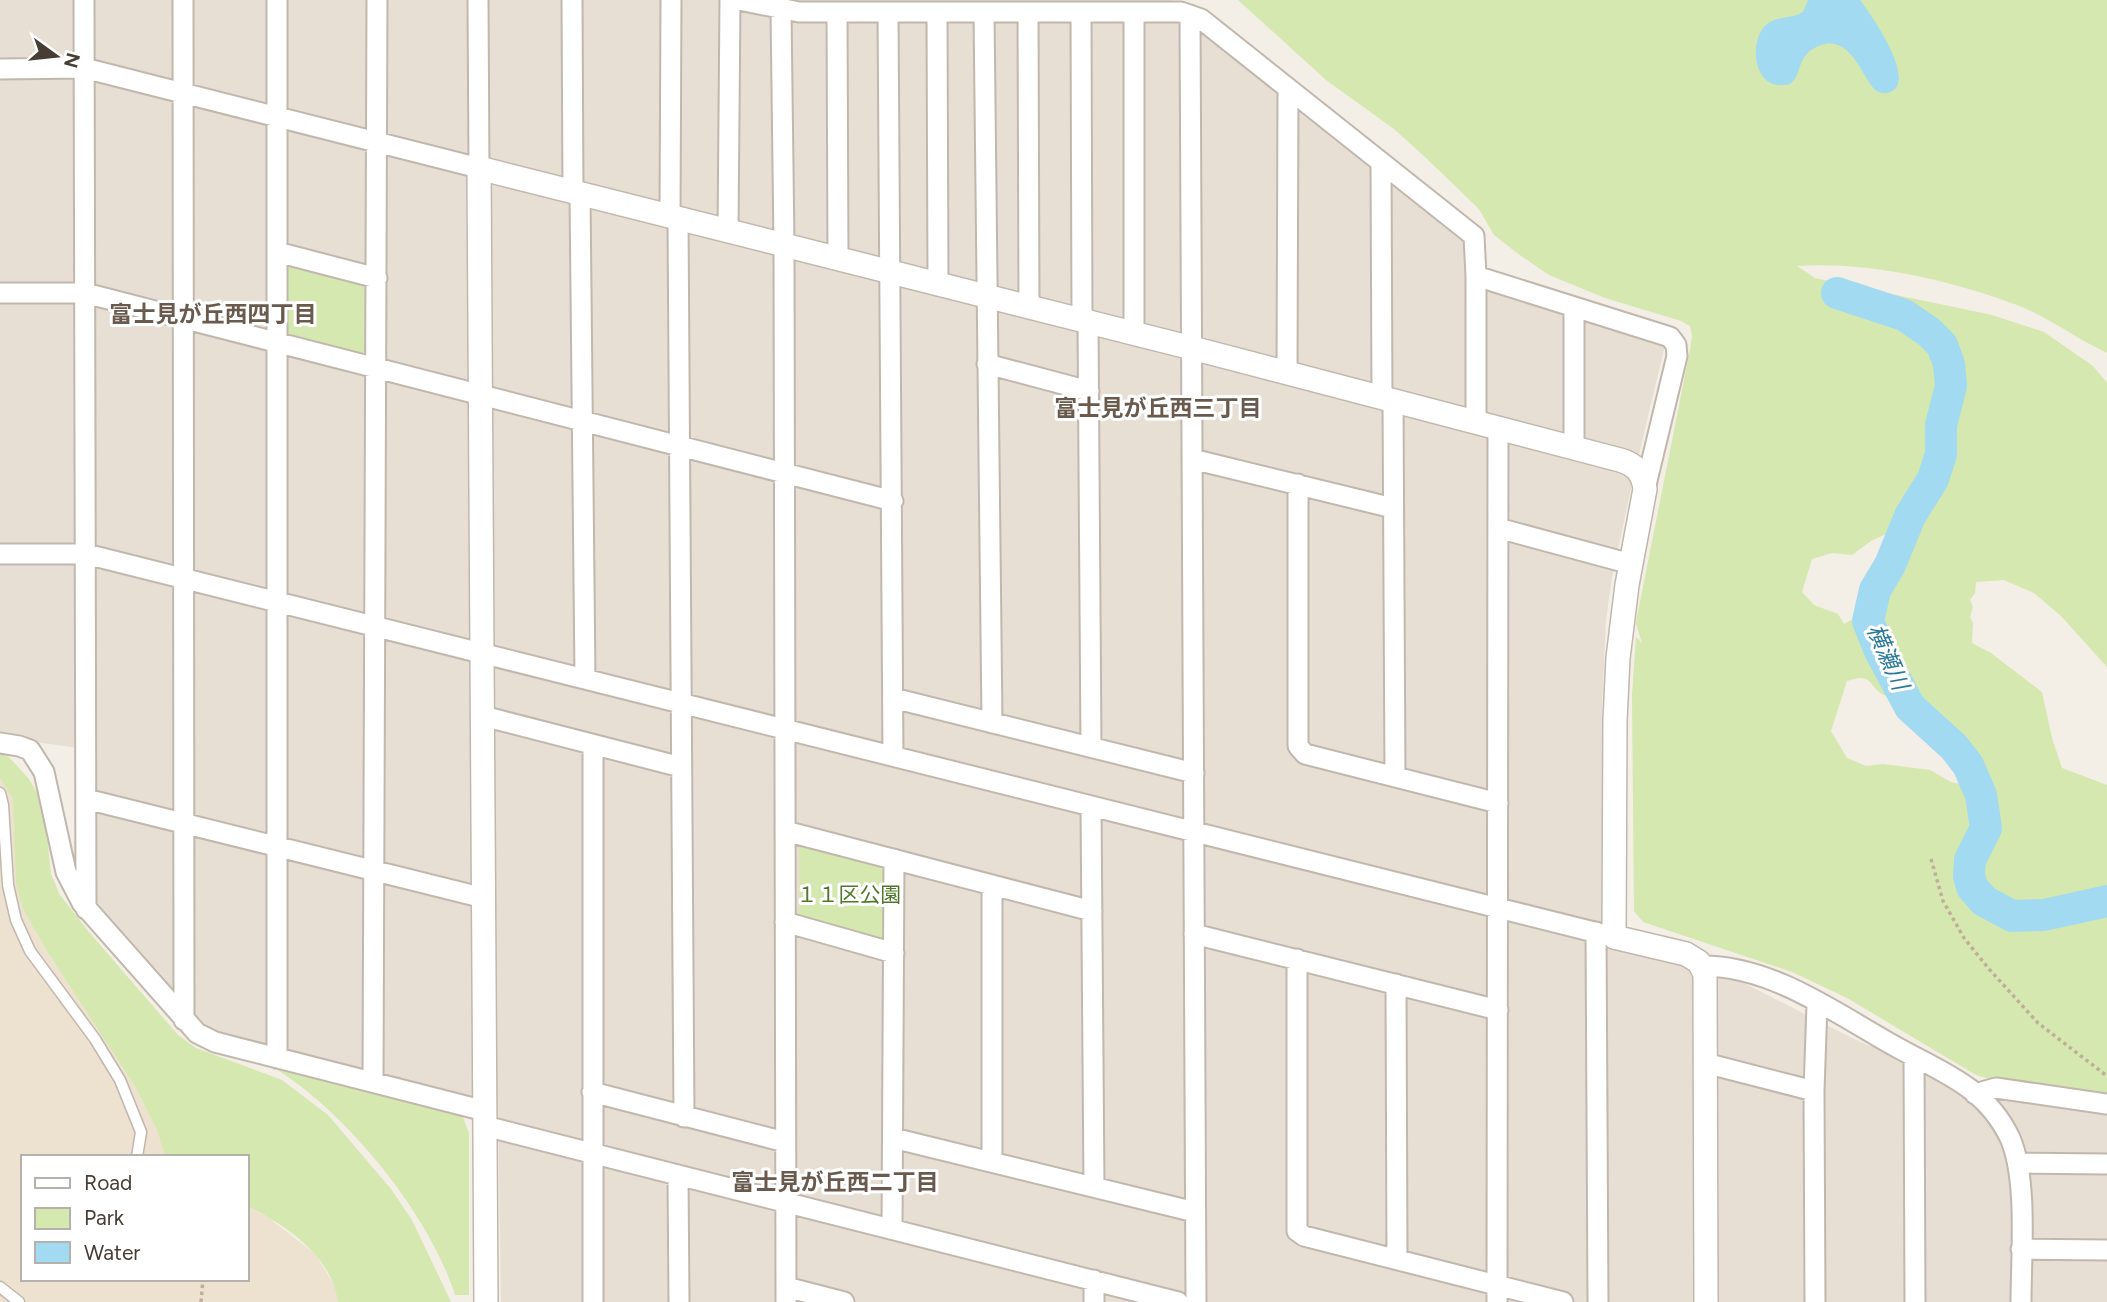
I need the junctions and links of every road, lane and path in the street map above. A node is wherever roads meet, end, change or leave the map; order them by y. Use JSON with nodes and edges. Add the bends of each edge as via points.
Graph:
{"nodes":[{"id":1,"x":84,"y":0,"type":"edge"},
{"id":2,"x":183,"y":0,"type":"edge"},
{"id":3,"x":277,"y":0,"type":"edge"},
{"id":4,"x":377,"y":0,"type":"edge"},
{"id":5,"x":478,"y":0,"type":"edge"},
{"id":6,"x":572,"y":0,"type":"edge"},
{"id":7,"x":671,"y":0,"type":"edge"},
{"id":8,"x":730,"y":0,"type":"edge"},
{"id":9,"x":739,"y":0,"type":"edge"},
{"id":10,"x":781,"y":10,"type":"junction"},
{"id":11,"x":837,"y":12,"type":"junction"},
{"id":12,"x":888,"y":12,"type":"junction"},
{"id":13,"x":937,"y":12,"type":"junction"},
{"id":14,"x":984,"y":12,"type":"junction"},
{"id":15,"x":1028,"y":12,"type":"junction"},
{"id":16,"x":1081,"y":12,"type":"junction"},
{"id":17,"x":1134,"y":13,"type":"junction"},
{"id":18,"x":1190,"y":15,"type":"junction"},
{"id":19,"x":84,"y":68,"type":"junction"},
{"id":20,"x":0,"y":69,"type":"edge"},
{"id":21,"x":1288,"y":88,"type":"junction"},
{"id":22,"x":183,"y":93,"type":"junction"},
{"id":23,"x":277,"y":117,"type":"junction"},
{"id":24,"x":377,"y":142,"type":"junction"},
{"id":25,"x":1381,"y":163,"type":"junction"},
{"id":26,"x":479,"y":168,"type":"junction"},
{"id":27,"x":577,"y":193,"type":"junction"},
{"id":28,"x":674,"y":218,"type":"junction"},
{"id":29,"x":728,"y":232,"type":"junction"},
{"id":30,"x":784,"y":246,"type":"junction"},
{"id":31,"x":277,"y":252,"type":"junction"},
{"id":32,"x":838,"y":259,"type":"junction"},
{"id":33,"x":890,"y":273,"type":"junction"},
{"id":34,"x":1476,"y":276,"type":"junction"},
{"id":35,"x":377,"y":278,"type":"junction"},
{"id":36,"x":938,"y":285,"type":"junction"},
{"id":37,"x":0,"y":293,"type":"edge"},
{"id":38,"x":85,"y":293,"type":"junction"},
{"id":39,"x":986,"y":297,"type":"junction"},
{"id":40,"x":1574,"y":307,"type":"junction"},
{"id":41,"x":1029,"y":308,"type":"junction"},
{"id":42,"x":183,"y":319,"type":"junction"},
{"id":43,"x":1085,"y":322,"type":"junction"},
{"id":44,"x":1134,"y":334,"type":"junction"},
{"id":45,"x":277,"y":343,"type":"junction"},
{"id":46,"x":1192,"y":348,"type":"junction"},
{"id":47,"x":987,"y":364,"type":"junction"},
{"id":48,"x":376,"y":368,"type":"junction"},
{"id":49,"x":1287,"y":373,"type":"junction"},
{"id":50,"x":1088,"y":391,"type":"junction"},
{"id":51,"x":481,"y":395,"type":"junction"},
{"id":52,"x":1388,"y":399,"type":"junction"},
{"id":53,"x":583,"y":421,"type":"junction"},
{"id":54,"x":1487,"y":425,"type":"junction"},
{"id":55,"x":679,"y":446,"type":"junction"},
{"id":56,"x":1574,"y":448,"type":"junction"},
{"id":57,"x":1192,"y":459,"type":"junction"},
{"id":58,"x":784,"y":473,"type":"junction"},
{"id":59,"x":1298,"y":484,"type":"junction"},
{"id":60,"x":1644,"y":493,"type":"junction"},
{"id":61,"x":892,"y":501,"type":"junction"},
{"id":62,"x":1393,"y":508,"type":"junction"},
{"id":63,"x":1498,"y":528,"type":"junction"},
{"id":64,"x":0,"y":554,"type":"edge"},
{"id":65,"x":86,"y":554,"type":"junction"},
{"id":66,"x":1631,"y":564,"type":"junction"},
{"id":67,"x":184,"y":579,"type":"junction"},
{"id":68,"x":277,"y":602,"type":"junction"},
{"id":69,"x":375,"y":626,"type":"junction"},
{"id":70,"x":482,"y":653,"type":"junction"},
{"id":71,"x":585,"y":679,"type":"junction"},
{"id":72,"x":893,"y":698,"type":"junction"},
{"id":73,"x":681,"y":703,"type":"junction"},
{"id":74,"x":482,"y":716,"type":"junction"},
{"id":75,"x":992,"y":723,"type":"junction"},
{"id":76,"x":785,"y":729,"type":"junction"},
{"id":77,"x":0,"y":743,"type":"edge"},
{"id":78,"x":593,"y":744,"type":"junction"},
{"id":79,"x":1091,"y":747,"type":"junction"},
{"id":80,"x":893,"y":756,"type":"junction"},
{"id":81,"x":681,"y":767,"type":"junction"},
{"id":82,"x":1194,"y":773,"type":"junction"},
{"id":83,"x":1395,"y":777,"type":"junction"},
{"id":84,"x":0,"y":793,"type":"edge"},
{"id":85,"x":86,"y":799,"type":"junction"},
{"id":86,"x":1498,"y":803,"type":"junction"},
{"id":87,"x":1091,"y":806,"type":"junction"},
{"id":88,"x":184,"y":823,"type":"junction"},
{"id":89,"x":785,"y":831,"type":"junction"},
{"id":90,"x":1194,"y":831,"type":"junction"},
{"id":91,"x":277,"y":847,"type":"junction"},
{"id":92,"x":894,"y":859,"type":"junction"},
{"id":93,"x":1931,"y":859,"type":"dead end"},
{"id":94,"x":374,"y":871,"type":"junction"},
{"id":95,"x":992,"y":885,"type":"junction"},
{"id":96,"x":484,"y":898,"type":"junction"},
{"id":97,"x":1498,"y":908,"type":"junction"},
{"id":98,"x":86,"y":909,"type":"junction"},
{"id":99,"x":1092,"y":911,"type":"junction"},
{"id":100,"x":785,"y":922,"type":"junction"},
{"id":101,"x":1194,"y":934,"type":"junction"},
{"id":102,"x":1605,"y":934,"type":"junction"},
{"id":103,"x":894,"y":953,"type":"junction"},
{"id":104,"x":1297,"y":960,"type":"junction"},
{"id":105,"x":1701,"y":966,"type":"junction"},
{"id":106,"x":1396,"y":984,"type":"junction"},
{"id":107,"x":1817,"y":1003,"type":"junction"},
{"id":108,"x":1498,"y":1010,"type":"junction"},
{"id":109,"x":184,"y":1020,"type":"junction"},
{"id":110,"x":1914,"y":1057,"type":"junction"},
{"id":111,"x":277,"y":1058,"type":"junction"},
{"id":112,"x":1705,"y":1063,"type":"junction"},
{"id":113,"x":2107,"y":1076,"type":"edge"},
{"id":114,"x":373,"y":1082,"type":"junction"},
{"id":115,"x":1814,"y":1091,"type":"junction"},
{"id":116,"x":592,"y":1092,"type":"junction"},
{"id":117,"x":1975,"y":1094,"type":"junction"},
{"id":118,"x":2107,"y":1104,"type":"edge"},
{"id":119,"x":684,"y":1116,"type":"junction"},
{"id":120,"x":485,"y":1118,"type":"junction"},
{"id":121,"x":893,"y":1138,"type":"junction"},
{"id":122,"x":785,"y":1142,"type":"junction"},
{"id":123,"x":593,"y":1153,"type":"junction"},
{"id":124,"x":137,"y":1155,"type":"edge"},
{"id":125,"x":992,"y":1162,"type":"junction"},
{"id":126,"x":2018,"y":1163,"type":"junction"},
{"id":127,"x":2107,"y":1164,"type":"edge"},
{"id":128,"x":678,"y":1175,"type":"junction"},
{"id":129,"x":1094,"y":1187,"type":"junction"},
{"id":130,"x":785,"y":1202,"type":"junction"},
{"id":131,"x":1195,"y":1212,"type":"junction"},
{"id":132,"x":892,"y":1229,"type":"junction"},
{"id":133,"x":2021,"y":1249,"type":"junction"},
{"id":134,"x":2107,"y":1251,"type":"edge"},
{"id":135,"x":1396,"y":1259,"type":"junction"},
{"id":136,"x":1094,"y":1280,"type":"junction"},
{"id":137,"x":203,"y":1281,"type":"edge"},
{"id":138,"x":0,"y":1287,"type":"edge"},
{"id":139,"x":1497,"y":1294,"type":"edge"},
{"id":140,"x":786,"y":1295,"type":"edge"},
{"id":141,"x":19,"y":1302,"type":"edge"},
{"id":142,"x":201,"y":1302,"type":"edge"},
{"id":143,"x":486,"y":1302,"type":"edge"},
{"id":144,"x":593,"y":1302,"type":"edge"},
{"id":145,"x":679,"y":1302,"type":"edge"},
{"id":146,"x":844,"y":1302,"type":"edge"},
{"id":147,"x":1094,"y":1302,"type":"edge"},
{"id":148,"x":1178,"y":1302,"type":"edge"},
{"id":149,"x":1196,"y":1302,"type":"edge"},
{"id":150,"x":1563,"y":1302,"type":"edge"},
{"id":151,"x":1598,"y":1302,"type":"edge"},
{"id":152,"x":1706,"y":1302,"type":"edge"},
{"id":153,"x":1815,"y":1302,"type":"edge"},
{"id":154,"x":1915,"y":1302,"type":"edge"},
{"id":155,"x":2021,"y":1302,"type":"edge"}],
"edges":[{"from":1,"to":19,"type":"street"},
{"from":2,"to":22,"type":"street"},
{"from":3,"to":23,"type":"street"},
{"from":4,"to":24,"type":"street"},
{"from":5,"to":26,"type":"street"},
{"from":6,"to":27,"type":"street"},
{"from":7,"to":28,"type":"street"},
{"from":8,"to":29,"type":"street"},
{"from":9,"to":10,"type":"street"},
{"from":10,"to":11,"type":"street"},
{"from":10,"to":30,"type":"street"},
{"from":11,"to":12,"type":"street"},
{"from":11,"to":32,"type":"street"},
{"from":12,"to":13,"type":"street"},
{"from":12,"to":33,"type":"street"},
{"from":13,"to":14,"type":"street"},
{"from":13,"to":36,"type":"street"},
{"from":14,"to":15,"type":"street"},
{"from":14,"to":39,"type":"street"},
{"from":15,"to":16,"type":"street"},
{"from":15,"to":41,"type":"street"},
{"from":16,"to":17,"type":"street"},
{"from":16,"to":43,"type":"street"},
{"from":17,"to":18,"type":"street"},
{"from":17,"to":44,"type":"street"},
{"from":18,"to":21,"type":"street","via":[[1208,24]]},
{"from":18,"to":46,"type":"street"},
{"from":19,"to":20,"type":"street"},
{"from":19,"to":22,"type":"street"},
{"from":19,"to":38,"type":"street"},
{"from":21,"to":25,"type":"street"},
{"from":21,"to":49,"type":"street"},
{"from":22,"to":23,"type":"street"},
{"from":22,"to":42,"type":"street"},
{"from":23,"to":24,"type":"street"},
{"from":23,"to":31,"type":"street"},
{"from":24,"to":26,"type":"street"},
{"from":24,"to":35,"type":"street"},
{"from":25,"to":34,"type":"street","via":[[1474,236]]},
{"from":25,"to":52,"type":"street"},
{"from":26,"to":27,"type":"street"},
{"from":26,"to":51,"type":"street"},
{"from":27,"to":28,"type":"street"},
{"from":27,"to":53,"type":"street"},
{"from":28,"to":29,"type":"street"},
{"from":28,"to":55,"type":"street"},
{"from":29,"to":30,"type":"street"},
{"from":30,"to":32,"type":"street"},
{"from":30,"to":58,"type":"street"},
{"from":31,"to":35,"type":"street"},
{"from":31,"to":45,"type":"street"},
{"from":32,"to":33,"type":"street"},
{"from":33,"to":36,"type":"street"},
{"from":33,"to":61,"type":"street"},
{"from":34,"to":40,"type":"street"},
{"from":34,"to":54,"type":"street"},
{"from":35,"to":48,"type":"street"},
{"from":36,"to":39,"type":"street"},
{"from":37,"to":38,"type":"street"},
{"from":38,"to":42,"type":"street"},
{"from":38,"to":65,"type":"street"},
{"from":39,"to":41,"type":"street"},
{"from":39,"to":47,"type":"street"},
{"from":40,"to":56,"type":"street"},
{"from":40,"to":60,"type":"street","via":[[1670,337],[1676,345]]},
{"from":41,"to":43,"type":"street"},
{"from":42,"to":45,"type":"street"},
{"from":42,"to":67,"type":"street"},
{"from":43,"to":44,"type":"street"},
{"from":43,"to":50,"type":"street"},
{"from":44,"to":46,"type":"street"},
{"from":45,"to":48,"type":"street"},
{"from":45,"to":68,"type":"street"},
{"from":46,"to":49,"type":"street"},
{"from":46,"to":57,"type":"street"},
{"from":47,"to":50,"type":"street"},
{"from":47,"to":75,"type":"street"},
{"from":48,"to":51,"type":"street"},
{"from":48,"to":69,"type":"street"},
{"from":49,"to":52,"type":"street"},
{"from":50,"to":79,"type":"street"},
{"from":51,"to":53,"type":"street"},
{"from":51,"to":70,"type":"street"},
{"from":52,"to":54,"type":"street"},
{"from":52,"to":62,"type":"street"},
{"from":53,"to":55,"type":"street"},
{"from":53,"to":71,"type":"street"},
{"from":54,"to":56,"type":"street"},
{"from":54,"to":63,"type":"street"},
{"from":55,"to":58,"type":"street"},
{"from":55,"to":73,"type":"street"},
{"from":56,"to":60,"type":"street","via":[[1631,464],[1643,478]]},
{"from":57,"to":59,"type":"street"},
{"from":57,"to":82,"type":"street"},
{"from":58,"to":61,"type":"street"},
{"from":58,"to":76,"type":"street"},
{"from":59,"to":62,"type":"street"},
{"from":59,"to":83,"type":"street","via":[[1298,746],[1305,754]]},
{"from":60,"to":66,"type":"street"},
{"from":61,"to":72,"type":"street"},
{"from":62,"to":83,"type":"street"},
{"from":63,"to":66,"type":"street"},
{"from":63,"to":86,"type":"street"},
{"from":64,"to":65,"type":"street"},
{"from":65,"to":67,"type":"street"},
{"from":65,"to":85,"type":"street"},
{"from":66,"to":102,"type":"street","via":[[1617,679]]},
{"from":67,"to":68,"type":"street"},
{"from":67,"to":88,"type":"street"},
{"from":68,"to":69,"type":"street"},
{"from":68,"to":91,"type":"street"},
{"from":69,"to":70,"type":"street"},
{"from":69,"to":94,"type":"street"},
{"from":70,"to":71,"type":"street"},
{"from":70,"to":74,"type":"street"},
{"from":71,"to":73,"type":"street"},
{"from":72,"to":75,"type":"street"},
{"from":72,"to":80,"type":"street"},
{"from":73,"to":76,"type":"street"},
{"from":73,"to":81,"type":"street"},
{"from":74,"to":78,"type":"street"},
{"from":74,"to":96,"type":"street"},
{"from":75,"to":79,"type":"street"},
{"from":76,"to":80,"type":"street"},
{"from":76,"to":89,"type":"street"},
{"from":77,"to":98,"type":"street","via":[[30,750],[44,772],[66,872]]},
{"from":78,"to":81,"type":"street"},
{"from":78,"to":116,"type":"street"},
{"from":79,"to":82,"type":"street"},
{"from":80,"to":87,"type":"street"},
{"from":81,"to":119,"type":"street"},
{"from":82,"to":90,"type":"street"},
{"from":83,"to":86,"type":"street"},
{"from":84,"to":124,"type":"lane","via":[[8,885],[16,920],[30,951],[120,1080],[141,1132]]},
{"from":85,"to":88,"type":"street"},
{"from":85,"to":98,"type":"street"},
{"from":86,"to":97,"type":"street"},
{"from":87,"to":90,"type":"street"},
{"from":87,"to":99,"type":"street"},
{"from":88,"to":91,"type":"street"},
{"from":88,"to":109,"type":"street"},
{"from":89,"to":92,"type":"street"},
{"from":89,"to":100,"type":"street"},
{"from":90,"to":97,"type":"street"},
{"from":90,"to":101,"type":"street"},
{"from":91,"to":94,"type":"street"},
{"from":91,"to":111,"type":"street"},
{"from":92,"to":95,"type":"street"},
{"from":92,"to":103,"type":"street"},
{"from":93,"to":113,"type":"path","via":[[1943,901],[1989,969],[2038,1023]]},
{"from":94,"to":96,"type":"street"},
{"from":94,"to":114,"type":"street"},
{"from":95,"to":99,"type":"street"},
{"from":95,"to":125,"type":"street"},
{"from":96,"to":120,"type":"street"},
{"from":97,"to":102,"type":"street"},
{"from":97,"to":108,"type":"street"},
{"from":98,"to":109,"type":"street"},
{"from":99,"to":129,"type":"street"},
{"from":100,"to":103,"type":"street"},
{"from":100,"to":122,"type":"street"},
{"from":101,"to":104,"type":"street"},
{"from":101,"to":131,"type":"street"},
{"from":102,"to":105,"type":"street","via":[[1686,954]]},
{"from":102,"to":151,"type":"street"},
{"from":103,"to":121,"type":"street"},
{"from":104,"to":106,"type":"street"},
{"from":104,"to":135,"type":"street","via":[[1297,1231]]},
{"from":105,"to":107,"type":"street","via":[[1764,978]]},
{"from":105,"to":112,"type":"street","via":[[1705,978]]},
{"from":106,"to":108,"type":"street"},
{"from":106,"to":135,"type":"street"},
{"from":107,"to":110,"type":"street"},
{"from":107,"to":115,"type":"street"},
{"from":108,"to":139,"type":"street"},
{"from":109,"to":111,"type":"street","via":[[206,1039]]},
{"from":110,"to":117,"type":"street"},
{"from":110,"to":154,"type":"street"},
{"from":111,"to":114,"type":"street"},
{"from":112,"to":115,"type":"street"},
{"from":112,"to":152,"type":"street"},
{"from":114,"to":120,"type":"street"},
{"from":115,"to":153,"type":"street"},
{"from":116,"to":119,"type":"street"},
{"from":116,"to":123,"type":"street"},
{"from":117,"to":118,"type":"street","via":[[1996,1088]]},
{"from":117,"to":126,"type":"street","via":[[1996,1115]]},
{"from":119,"to":122,"type":"street"},
{"from":120,"to":123,"type":"street"},
{"from":120,"to":143,"type":"street"},
{"from":121,"to":125,"type":"street"},
{"from":121,"to":132,"type":"street"},
{"from":122,"to":130,"type":"street"},
{"from":123,"to":128,"type":"street"},
{"from":123,"to":144,"type":"street"},
{"from":125,"to":129,"type":"street"},
{"from":126,"to":127,"type":"street"},
{"from":126,"to":133,"type":"street"},
{"from":128,"to":130,"type":"street"},
{"from":128,"to":145,"type":"street"},
{"from":129,"to":131,"type":"street"},
{"from":130,"to":132,"type":"street"},
{"from":130,"to":140,"type":"street"},
{"from":131,"to":149,"type":"street"},
{"from":132,"to":136,"type":"street"},
{"from":133,"to":134,"type":"street"},
{"from":133,"to":155,"type":"street"},
{"from":135,"to":139,"type":"street"},
{"from":136,"to":147,"type":"street"},
{"from":136,"to":148,"type":"street"},
{"from":137,"to":142,"type":"path"},
{"from":138,"to":141,"type":"lane"},
{"from":139,"to":150,"type":"street"},
{"from":140,"to":146,"type":"street"}]}
